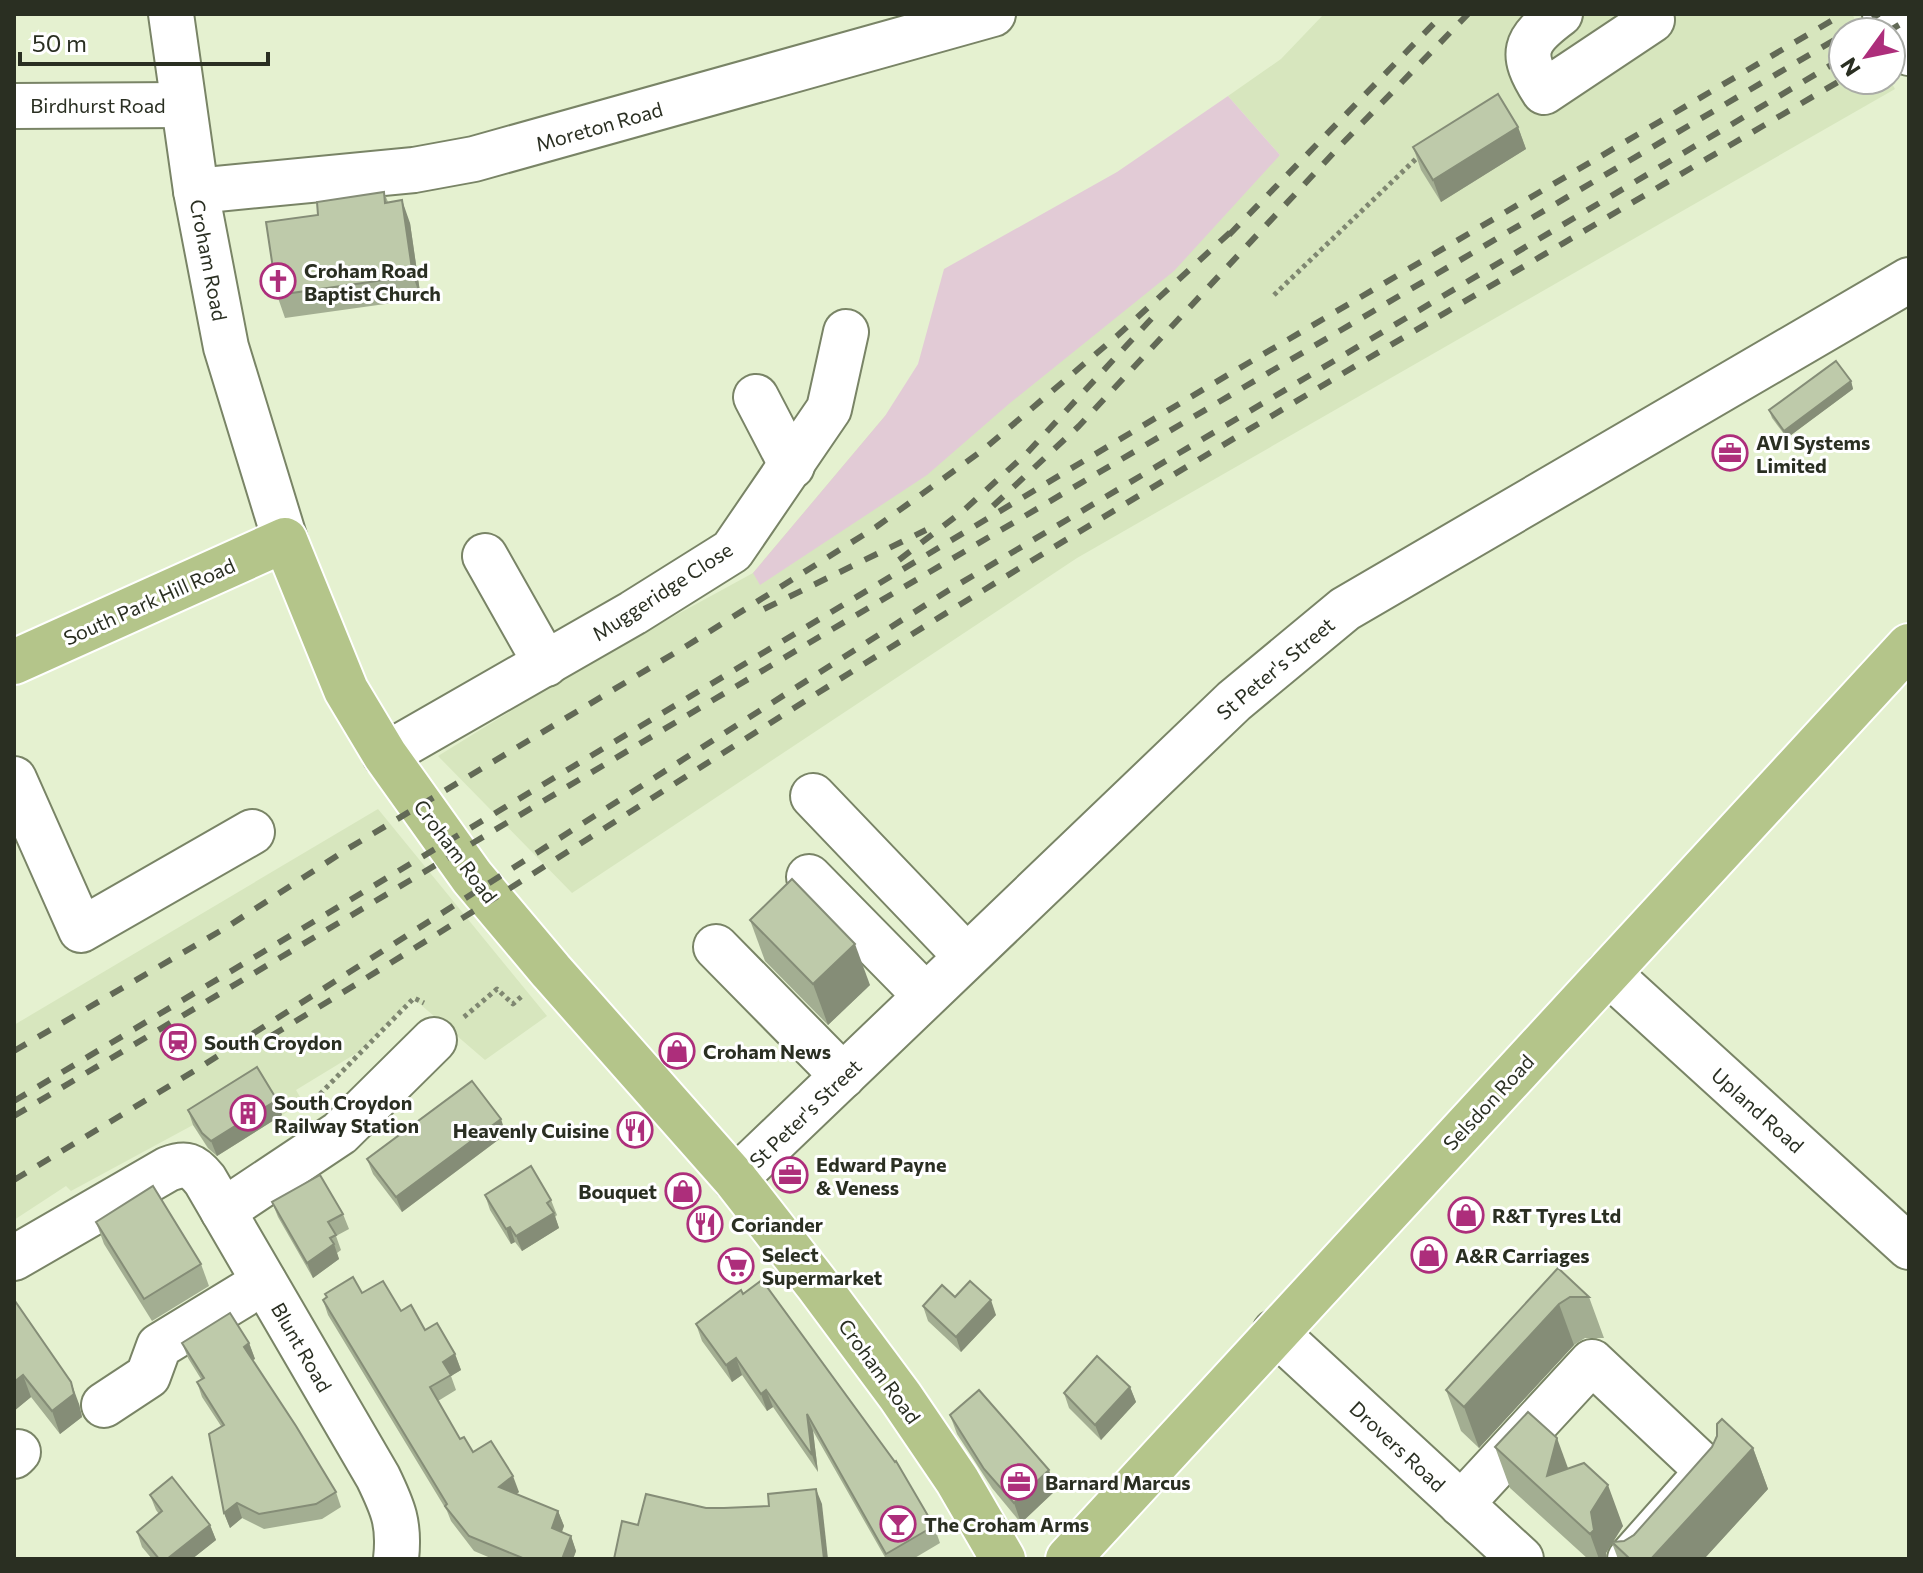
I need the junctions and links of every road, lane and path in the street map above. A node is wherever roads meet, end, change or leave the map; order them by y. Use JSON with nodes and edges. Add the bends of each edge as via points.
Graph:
{"nodes":[{"id":1,"x":171,"y":14,"type":"edge"},
{"id":2,"x":993,"y":14,"type":"edge"},
{"id":3,"x":1560,"y":14,"type":"edge"},
{"id":4,"x":1885,"y":14,"type":"edge"},
{"id":5,"x":1652,"y":20,"type":"dead end"},
{"id":6,"x":1909,"y":53,"type":"edge"},
{"id":7,"x":183,"y":105,"type":"junction"},
{"id":8,"x":14,"y":106,"type":"edge"},
{"id":9,"x":1423,"y":153,"type":"edge"},
{"id":10,"x":196,"y":191,"type":"junction"},
{"id":11,"x":1909,"y":280,"type":"edge"},
{"id":12,"x":1274,"y":295,"type":"dead end"},
{"id":13,"x":846,"y":332,"type":"dead end"},
{"id":14,"x":756,"y":397,"type":"dead end"},
{"id":15,"x":792,"y":466,"type":"junction"},
{"id":16,"x":285,"y":540,"type":"junction"},
{"id":17,"x":485,"y":556,"type":"dead end"},
{"id":18,"x":1909,"y":646,"type":"edge"},
{"id":19,"x":14,"y":662,"type":"edge"},
{"id":20,"x":546,"y":664,"type":"junction"},
{"id":21,"x":385,"y":755,"type":"junction"},
{"id":22,"x":14,"y":779,"type":"edge"},
{"id":23,"x":813,"y":796,"type":"dead end"},
{"id":24,"x":252,"y":832,"type":"dead end"},
{"id":25,"x":809,"y":877,"type":"dead end"},
{"id":26,"x":716,"y":947,"type":"dead end"},
{"id":27,"x":966,"y":956,"type":"junction"},
{"id":28,"x":1608,"y":973,"type":"junction"},
{"id":29,"x":532,"y":988,"type":"dead end"},
{"id":30,"x":925,"y":995,"type":"junction"},
{"id":31,"x":443,"y":1024,"type":"junction"},
{"id":32,"x":843,"y":1076,"type":"junction"},
{"id":33,"x":317,"y":1098,"type":"dead end"},
{"id":34,"x":735,"y":1179,"type":"junction"},
{"id":35,"x":223,"y":1211,"type":"junction"},
{"id":36,"x":1909,"y":1247,"type":"edge"},
{"id":37,"x":14,"y":1258,"type":"edge"},
{"id":38,"x":264,"y":1282,"type":"junction"},
{"id":39,"x":1275,"y":1332,"type":"junction"},
{"id":40,"x":104,"y":1405,"type":"dead end"},
{"id":41,"x":1461,"y":1504,"type":"junction"},
{"id":42,"x":396,"y":1559,"type":"edge"},
{"id":43,"x":1003,"y":1559,"type":"edge"},
{"id":44,"x":1068,"y":1559,"type":"edge"},
{"id":45,"x":1521,"y":1559,"type":"edge"},
{"id":46,"x":1630,"y":1559,"type":"edge"}],
"edges":[{"from":1,"to":7,"type":"street","name":"Croham Road"},
{"from":2,"to":10,"type":"street","name":"Moreton Road","via":[[474,159],[414,170]]},
{"from":3,"to":5,"type":"street","via":[[1535,34],[1527,52],[1528,66],[1544,92]]},
{"from":4,"to":6,"type":"street"},
{"from":7,"to":8,"type":"street","name":"Birdhurst Road"},
{"from":7,"to":10,"type":"street","name":"Croham Road"},
{"from":9,"to":12,"type":"path"},
{"from":10,"to":16,"type":"street","name":"Croham Road","via":[[226,347]]},
{"from":11,"to":27,"type":"street","name":"St Peter's Street","via":[[1345,609],[1234,701]]},
{"from":13,"to":15,"type":"street","name":"Muggeridge Close","via":[[829,409]]},
{"from":14,"to":15,"type":"street"},
{"from":15,"to":20,"type":"street","name":"Muggeridge Close","via":[[732,551]]},
{"from":16,"to":19,"type":"main road","name":"South Park Hill Road"},
{"from":16,"to":21,"type":"main road","name":"Croham Road","via":[[346,690]]},
{"from":17,"to":20,"type":"street"},
{"from":18,"to":28,"type":"main road","name":"Selsdon Road"},
{"from":20,"to":21,"type":"street","name":"Muggeridge Close"},
{"from":21,"to":34,"type":"main road","name":"Croham Road","via":[[472,877]]},
{"from":22,"to":24,"type":"street","via":[[81,930]]},
{"from":23,"to":27,"type":"street"},
{"from":25,"to":30,"type":"street"},
{"from":26,"to":32,"type":"street"},
{"from":27,"to":30,"type":"street","name":"St Peter's Street"},
{"from":28,"to":36,"type":"street","name":"Upland Road"},
{"from":28,"to":39,"type":"main road","name":"Selsdon Road"},
{"from":29,"to":31,"type":"path","via":[[513,1004],[497,989]]},
{"from":30,"to":32,"type":"street","name":"St Peter's Street"},
{"from":31,"to":33,"type":"path","via":[[414,998]]},
{"from":31,"to":35,"type":"street","via":[[340,1133]]},
{"from":32,"to":34,"type":"street","name":"St Peter's Street"},
{"from":34,"to":43,"type":"main road","name":"Croham Road","via":[[900,1396]]},
{"from":35,"to":37,"type":"street","name":"Blunt Road","via":[[194,1167],[181,1164]]},
{"from":35,"to":38,"type":"street","name":"Blunt Road"},
{"from":38,"to":40,"type":"street","via":[[159,1346],[148,1376]]},
{"from":38,"to":42,"type":"street","name":"Blunt Road","via":[[378,1477],[394,1511],[399,1534]]},
{"from":39,"to":41,"type":"street","name":"Drovers Road"},
{"from":39,"to":44,"type":"main road","name":"Selsdon Road"},
{"from":41,"to":45,"type":"street","name":"Drovers Road"},
{"from":41,"to":46,"type":"street","via":[[1592,1362],[1708,1471]]}]}
